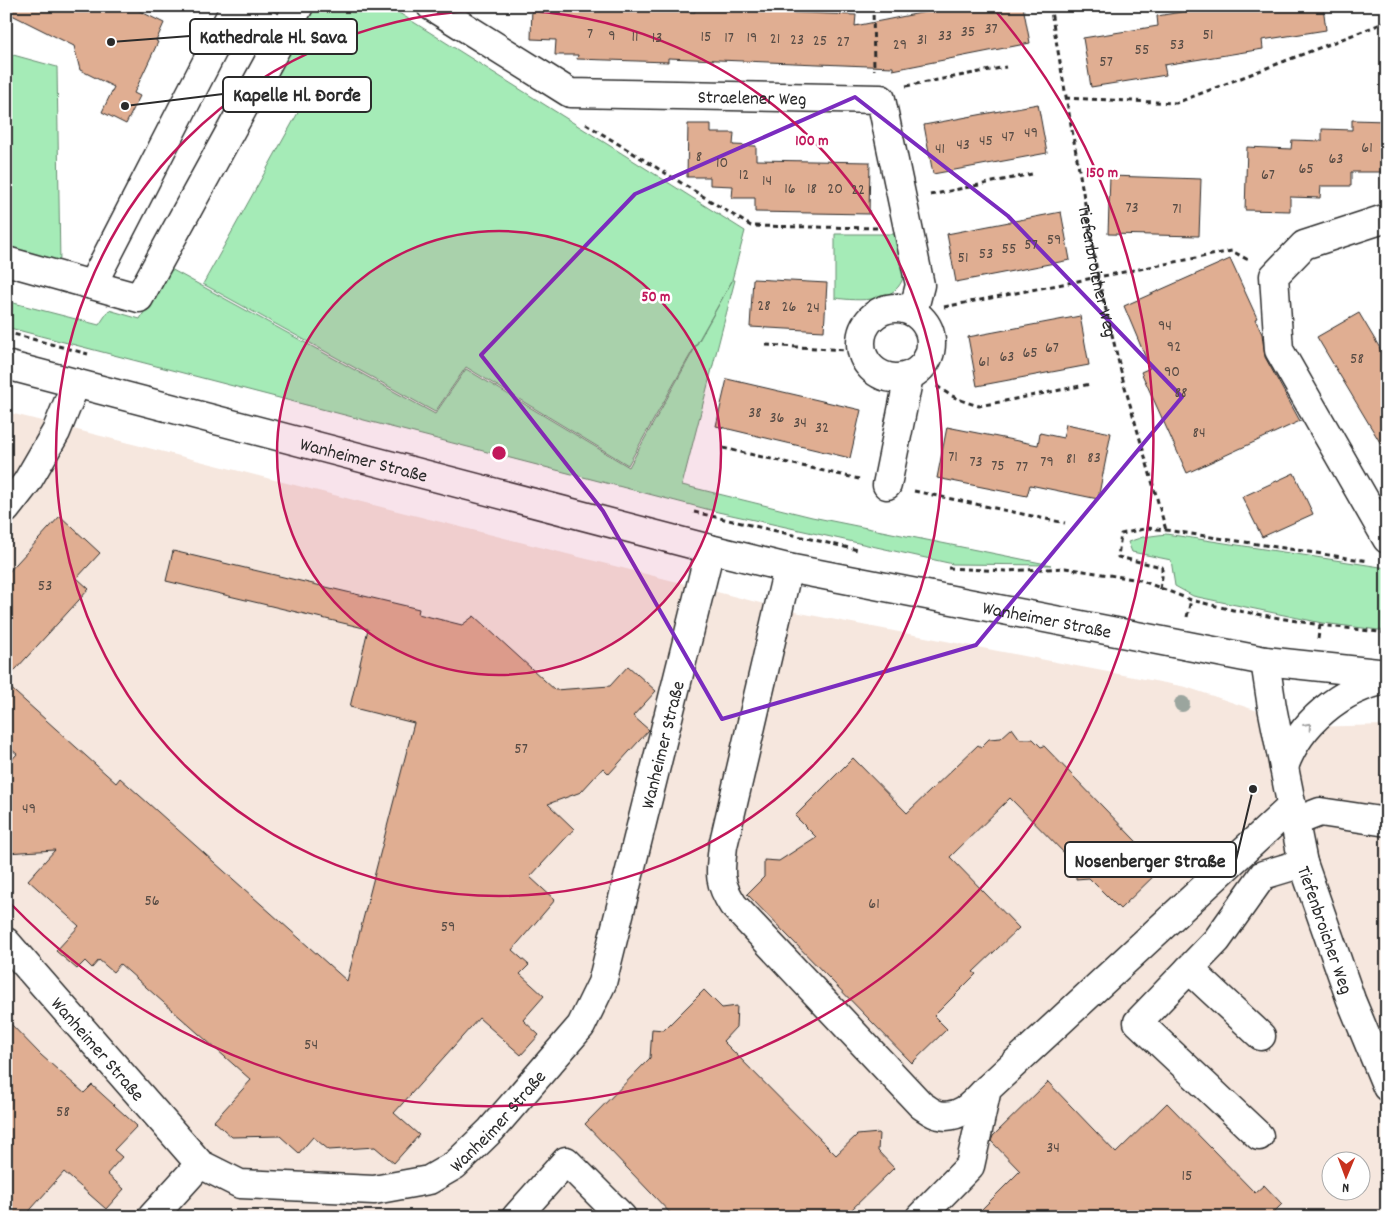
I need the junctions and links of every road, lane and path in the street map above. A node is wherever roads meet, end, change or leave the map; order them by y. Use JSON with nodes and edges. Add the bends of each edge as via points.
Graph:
{"nodes":[{"id":1,"x":299,"y":6,"type":"edge"},
{"id":2,"x":873,"y":6,"type":"edge"},
{"id":3,"x":1050,"y":6,"type":"edge"},
{"id":4,"x":234,"y":7,"type":"edge"},
{"id":5,"x":442,"y":9,"type":"edge"},
{"id":6,"x":1387,"y":20,"type":"edge"},
{"id":7,"x":279,"y":41,"type":"junction"},
{"id":8,"x":1006,"y":67,"type":"dead end"},
{"id":9,"x":584,"y":93,"type":"junction"},
{"id":10,"x":1065,"y":98,"type":"junction"},
{"id":11,"x":878,"y":99,"type":"junction"},
{"id":12,"x":1032,"y":174,"type":"dead end"},
{"id":13,"x":903,"y":201,"type":"junction"},
{"id":14,"x":1387,"y":218,"type":"edge"},
{"id":15,"x":908,"y":229,"type":"junction"},
{"id":16,"x":6,"y":261,"type":"edge"},
{"id":17,"x":1274,"y":276,"type":"junction"},
{"id":18,"x":1098,"y":278,"type":"junction"},
{"id":19,"x":92,"y":284,"type":"junction"},
{"id":20,"x":917,"y":315,"type":"junction"},
{"id":21,"x":6,"y":332,"type":"edge"},
{"id":22,"x":766,"y":345,"type":"dead end"},
{"id":23,"x":862,"y":351,"type":"junction"},
{"id":24,"x":90,"y":354,"type":"dead end"},
{"id":25,"x":6,"y":366,"type":"edge"},
{"id":26,"x":914,"y":373,"type":"junction"},
{"id":27,"x":76,"y":383,"type":"junction"},
{"id":28,"x":1091,"y":384,"type":"dead end"},
{"id":29,"x":723,"y":448,"type":"dead end"},
{"id":30,"x":887,"y":485,"type":"junction"},
{"id":31,"x":6,"y":509,"type":"edge"},
{"id":32,"x":690,"y":512,"type":"dead end"},
{"id":33,"x":1065,"y":524,"type":"dead end"},
{"id":34,"x":1166,"y":530,"type":"junction"},
{"id":35,"x":710,"y":549,"type":"junction"},
{"id":36,"x":859,"y":550,"type":"dead end"},
{"id":37,"x":1382,"y":551,"type":"edge"},
{"id":38,"x":788,"y":568,"type":"junction"},
{"id":39,"x":947,"y":568,"type":"dead end"},
{"id":40,"x":1160,"y":589,"type":"junction"},
{"id":41,"x":1387,"y":633,"type":"edge"},
{"id":42,"x":1265,"y":661,"type":"junction"},
{"id":43,"x":1387,"y":674,"type":"edge"},
{"id":44,"x":1387,"y":680,"type":"edge"},
{"id":45,"x":1284,"y":768,"type":"junction"},
{"id":46,"x":1292,"y":815,"type":"junction"},
{"id":47,"x":1387,"y":822,"type":"edge"},
{"id":48,"x":1302,"y":863,"type":"junction"},
{"id":49,"x":6,"y":942,"type":"edge"},
{"id":50,"x":1189,"y":970,"type":"junction"},
{"id":51,"x":1260,"y":1036,"type":"dead end"},
{"id":52,"x":1387,"y":1086,"type":"edge"},
{"id":53,"x":987,"y":1089,"type":"junction"},
{"id":54,"x":1259,"y":1136,"type":"dead end"},
{"id":55,"x":200,"y":1164,"type":"junction"},
{"id":56,"x":152,"y":1217,"type":"edge"},
{"id":57,"x":516,"y":1217,"type":"edge"},
{"id":58,"x":622,"y":1217,"type":"edge"},
{"id":59,"x":920,"y":1217,"type":"edge"}],
"edges":[{"from":1,"to":7,"type":"street"},
{"from":2,"to":11,"type":"path"},
{"from":3,"to":10,"type":"path","name":"Tiefenbroicher Weg"},
{"from":4,"to":7,"type":"street"},
{"from":4,"to":19,"type":"street"},
{"from":5,"to":9,"type":"street","name":"Straelener Weg","via":[[570,93]]},
{"from":6,"to":10,"type":"path","via":[[1176,103]]},
{"from":7,"to":19,"type":"street","via":[[139,298]]},
{"from":8,"to":11,"type":"path","via":[[894,88]]},
{"from":9,"to":11,"type":"street","name":"Straelener Weg"},
{"from":9,"to":15,"type":"path","via":[[585,123],[750,226]]},
{"from":10,"to":18,"type":"path","name":"Tiefenbroicher Weg"},
{"from":11,"to":13,"type":"street"},
{"from":12,"to":13,"type":"path"},
{"from":13,"to":15,"type":"street"},
{"from":14,"to":17,"type":"street","via":[[1304,245]]},
{"from":15,"to":20,"type":"street","via":[[920,285]]},
{"from":16,"to":19,"type":"street"},
{"from":17,"to":18,"type":"path","via":[[1232,251]]},
{"from":17,"to":37,"type":"street","via":[[1279,350]]},
{"from":18,"to":20,"type":"path"},
{"from":18,"to":34,"type":"path","name":"Tiefenbroicher Weg"},
{"from":20,"to":23,"type":"street","via":[[895,308],[877,313],[864,329]]},
{"from":20,"to":26,"type":"street","via":[[928,327],[931,337],[930,354]]},
{"from":21,"to":24,"type":"path"},
{"from":22,"to":23,"type":"path"},
{"from":23,"to":26,"type":"street","via":[[868,364],[878,373],[890,378]]},
{"from":25,"to":27,"type":"street","name":"Wanheimer Straße"},
{"from":26,"to":28,"type":"path","via":[[944,392],[979,406]]},
{"from":26,"to":30,"type":"street"},
{"from":27,"to":31,"type":"street","via":[[56,432],[27,482]]},
{"from":27,"to":35,"type":"street","name":"Wanheimer Straße"},
{"from":29,"to":30,"type":"path"},
{"from":30,"to":33,"type":"path"},
{"from":32,"to":36,"type":"path"},
{"from":34,"to":37,"type":"path"},
{"from":34,"to":40,"type":"path","via":[[1148,528],[1121,534],[1118,557],[1162,567]]},
{"from":35,"to":38,"type":"street","name":"Wanheimer Straße"},
{"from":35,"to":55,"type":"street","name":"Wanheimer Straße","via":[[602,983],[581,1026],[491,1130],[455,1165],[429,1180],[374,1190],[240,1184]]},
{"from":38,"to":42,"type":"street","name":"Wanheimer Straße"},
{"from":38,"to":53,"type":"street","via":[[723,846],[720,874],[724,890],[733,905],[921,1105],[938,1115],[954,1116],[968,1109]]},
{"from":39,"to":40,"type":"path","via":[[1005,571],[1065,568],[1140,580]]},
{"from":40,"to":41,"type":"path","via":[[1233,610]]},
{"from":42,"to":43,"type":"street","name":"Wanheimer Straße"},
{"from":42,"to":45,"type":"street","name":"Tiefenbroicher Weg"},
{"from":45,"to":44,"type":"street","one_way":true,"via":[[1299,736],[1315,718],[1349,694]]},
{"from":45,"to":46,"type":"street","name":"Tiefenbroicher Weg"},
{"from":46,"to":47,"type":"street","via":[[1320,812]]},
{"from":46,"to":48,"type":"street","name":"Tiefenbroicher Weg"},
{"from":46,"to":53,"type":"street"},
{"from":48,"to":50,"type":"street","via":[[1263,875],[1217,940]]},
{"from":48,"to":52,"type":"street","name":"Tiefenbroicher Weg","via":[[1351,1000]]},
{"from":49,"to":55,"type":"street","name":"Wanheimer Straße"},
{"from":50,"to":51,"type":"street"},
{"from":50,"to":54,"type":"street","via":[[1138,1022]]},
{"from":53,"to":59,"type":"street","via":[[970,1166]]},
{"from":55,"to":56,"type":"street"},
{"from":57,"to":58,"type":"street","via":[[566,1161]]}]}
